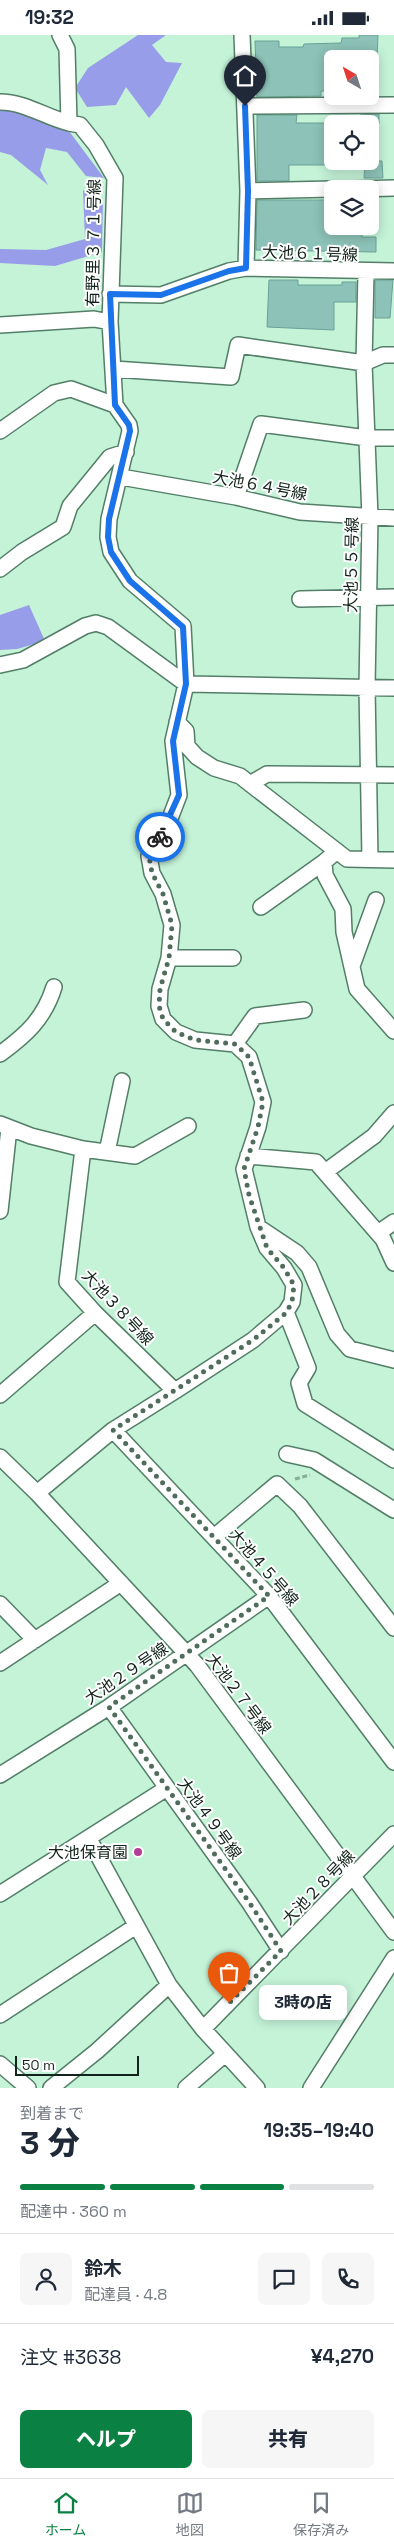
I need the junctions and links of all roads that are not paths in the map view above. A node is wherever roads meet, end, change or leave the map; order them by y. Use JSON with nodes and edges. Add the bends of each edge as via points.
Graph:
{"nodes":[{"id":1,"x":60,"y":35,"type":"edge"},
{"id":2,"x":242,"y":35,"type":"edge"},
{"id":3,"x":0,"y":102,"type":"edge"},
{"id":4,"x":394,"y":105,"type":"edge"},
{"id":5,"x":245,"y":106,"type":"junction"},
{"id":6,"x":69,"y":123,"type":"junction"},
{"id":7,"x":379,"y":188,"type":"edge"},
{"id":8,"x":394,"y":188,"type":"edge"},
{"id":9,"x":324,"y":189,"type":"edge"},
{"id":10,"x":248,"y":191,"type":"junction"},
{"id":11,"x":246,"y":268,"type":"junction"},
{"id":12,"x":394,"y":271,"type":"edge"},
{"id":13,"x":366,"y":272,"type":"junction"},
{"id":14,"x":110,"y":294,"type":"junction"},
{"id":15,"x":110,"y":322,"type":"junction"},
{"id":16,"x":0,"y":325,"type":"edge"},
{"id":17,"x":394,"y":355,"type":"edge"},
{"id":18,"x":364,"y":363,"type":"junction"},
{"id":19,"x":114,"y":369,"type":"junction"},
{"id":20,"x":115,"y":405,"type":"junction"},
{"id":21,"x":0,"y":431,"type":"edge"},
{"id":22,"x":367,"y":438,"type":"junction"},
{"id":23,"x":394,"y":438,"type":"edge"},
{"id":24,"x":126,"y":452,"type":"junction"},
{"id":25,"x":121,"y":477,"type":"junction"},
{"id":26,"x":236,"y":497,"type":"junction"},
{"id":27,"x":370,"y":517,"type":"junction"},
{"id":28,"x":394,"y":518,"type":"edge"},
{"id":29,"x":0,"y":569,"type":"edge"},
{"id":30,"x":367,"y":596,"type":"junction"},
{"id":31,"x":394,"y":597,"type":"edge"},
{"id":32,"x":300,"y":599,"type":"dead end"},
{"id":33,"x":0,"y":665,"type":"edge"},
{"id":34,"x":186,"y":684,"type":"junction"},
{"id":35,"x":367,"y":687,"type":"junction"},
{"id":36,"x":394,"y":688,"type":"edge"},
{"id":37,"x":177,"y":722,"type":"junction"},
{"id":38,"x":370,"y":775,"type":"junction"},
{"id":39,"x":394,"y":775,"type":"edge"},
{"id":40,"x":250,"y":784,"type":"junction"},
{"id":41,"x":337,"y":851,"type":"junction"},
{"id":42,"x":370,"y":859,"type":"junction"},
{"id":43,"x":394,"y":860,"type":"edge"},
{"id":44,"x":324,"y":862,"type":"junction"},
{"id":45,"x":376,"y":900,"type":"dead end"},
{"id":46,"x":261,"y":907,"type":"dead end"},
{"id":47,"x":169,"y":958,"type":"junction"},
{"id":48,"x":233,"y":958,"type":"dead end"},
{"id":49,"x":352,"y":967,"type":"junction"},
{"id":50,"x":54,"y":987,"type":"dead end"},
{"id":51,"x":304,"y":1010,"type":"dead end"},
{"id":52,"x":394,"y":1031,"type":"edge"},
{"id":53,"x":235,"y":1044,"type":"junction"},
{"id":54,"x":0,"y":1054,"type":"edge"},
{"id":55,"x":122,"y":1081,"type":"dead end"},
{"id":56,"x":394,"y":1113,"type":"edge"},
{"id":57,"x":5,"y":1126,"type":"edge"},
{"id":58,"x":188,"y":1126,"type":"dead end"},
{"id":59,"x":83,"y":1149,"type":"junction"},
{"id":60,"x":106,"y":1152,"type":"junction"},
{"id":61,"x":248,"y":1156,"type":"junction"},
{"id":62,"x":325,"y":1172,"type":"junction"},
{"id":63,"x":0,"y":1211,"type":"edge"},
{"id":64,"x":394,"y":1221,"type":"edge"},
{"id":65,"x":258,"y":1227,"type":"junction"},
{"id":66,"x":378,"y":1233,"type":"junction"},
{"id":67,"x":394,"y":1263,"type":"edge"},
{"id":68,"x":95,"y":1313,"type":"junction"},
{"id":69,"x":286,"y":1313,"type":"junction"},
{"id":70,"x":394,"y":1360,"type":"edge"},
{"id":71,"x":175,"y":1391,"type":"junction"},
{"id":72,"x":0,"y":1395,"type":"edge"},
{"id":73,"x":113,"y":1430,"type":"junction"},
{"id":74,"x":287,"y":1454,"type":"dead end"},
{"id":75,"x":0,"y":1457,"type":"edge"},
{"id":76,"x":394,"y":1460,"type":"edge"},
{"id":77,"x":37,"y":1493,"type":"junction"},
{"id":78,"x":394,"y":1510,"type":"edge"},
{"id":79,"x":214,"y":1537,"type":"junction"},
{"id":80,"x":121,"y":1583,"type":"junction"},
{"id":81,"x":269,"y":1596,"type":"junction"},
{"id":82,"x":0,"y":1604,"type":"edge"},
{"id":83,"x":392,"y":1620,"type":"edge"},
{"id":84,"x":35,"y":1640,"type":"junction"},
{"id":85,"x":186,"y":1653,"type":"junction"},
{"id":86,"x":0,"y":1663,"type":"edge"},
{"id":87,"x":109,"y":1707,"type":"junction"},
{"id":88,"x":394,"y":1762,"type":"edge"},
{"id":89,"x":0,"y":1775,"type":"edge"},
{"id":90,"x":167,"y":1788,"type":"junction"},
{"id":91,"x":394,"y":1834,"type":"edge"},
{"id":92,"x":89,"y":1839,"type":"junction"},
{"id":93,"x":353,"y":1875,"type":"junction"},
{"id":94,"x":0,"y":1894,"type":"edge"},
{"id":95,"x":136,"y":1926,"type":"junction"},
{"id":96,"x":394,"y":1932,"type":"edge"},
{"id":97,"x":281,"y":1951,"type":"junction"},
{"id":98,"x":394,"y":1958,"type":"edge"},
{"id":99,"x":169,"y":1985,"type":"junction"},
{"id":100,"x":0,"y":2015,"type":"edge"},
{"id":101,"x":203,"y":2029,"type":"junction"},
{"id":102,"x":225,"y":2054,"type":"junction"},
{"id":103,"x":0,"y":2063,"type":"edge"},
{"id":104,"x":28,"y":2088,"type":"edge"},
{"id":105,"x":52,"y":2088,"type":"edge"},
{"id":106,"x":186,"y":2088,"type":"edge"},
{"id":107,"x":257,"y":2088,"type":"edge"},
{"id":108,"x":311,"y":2088,"type":"edge"}],
"edges":[{"from":1,"to":6,"type":"street","via":[[67,49]]},
{"from":2,"to":5,"type":"street"},
{"from":3,"to":6,"type":"street","name":"有野里３７１号線","via":[[16,102]]},
{"from":4,"to":5,"type":"street"},
{"from":5,"to":10,"type":"street"},
{"from":6,"to":14,"type":"street","name":"有野里３７１号線","via":[[80,125],[115,178]]},
{"from":7,"to":8,"type":"street"},
{"from":9,"to":10,"type":"street"},
{"from":10,"to":11,"type":"street"},
{"from":11,"to":13,"type":"street","name":"大池６１号線"},
{"from":11,"to":14,"type":"street","name":"大池６１号線","via":[[161,295]]},
{"from":12,"to":13,"type":"street","name":"大池６１号線"},
{"from":13,"to":18,"type":"street","name":"大池５５号線"},
{"from":14,"to":15,"type":"street","name":"有野里３７１号線"},
{"from":15,"to":16,"type":"street","via":[[94,319]]},
{"from":15,"to":19,"type":"street","name":"有野里３７１号線"},
{"from":17,"to":18,"type":"street","via":[[383,355]]},
{"from":18,"to":19,"type":"street","via":[[238,345],[231,377]]},
{"from":18,"to":22,"type":"street","name":"大池５５号線"},
{"from":19,"to":20,"type":"street","name":"有野里３７１号線"},
{"from":20,"to":21,"type":"street","via":[[71,389],[54,393]]},
{"from":20,"to":24,"type":"street","via":[[129,425]]},
{"from":22,"to":23,"type":"street"},
{"from":22,"to":26,"type":"street","via":[[261,424]]},
{"from":22,"to":27,"type":"street","name":"大池５５号線"},
{"from":24,"to":25,"type":"street"},
{"from":24,"to":29,"type":"street","via":[[110,457],[70,506],[63,527]]},
{"from":25,"to":26,"type":"street","name":"大池６４号線"},
{"from":25,"to":34,"type":"street","via":[[109,519],[111,552],[130,581],[183,627]]},
{"from":26,"to":27,"type":"street","name":"大池６４号線","via":[[300,512]]},
{"from":27,"to":28,"type":"street","name":"大池６４号線"},
{"from":27,"to":30,"type":"street","name":"大池５５号線"},
{"from":30,"to":31,"type":"street"},
{"from":30,"to":32,"type":"street"},
{"from":30,"to":35,"type":"street","name":"大池５５号線"},
{"from":33,"to":34,"type":"street","via":[[23,660],[96,623],[108,627]]},
{"from":34,"to":35,"type":"street"},
{"from":34,"to":37,"type":"street"},
{"from":35,"to":36,"type":"street"},
{"from":35,"to":38,"type":"street","name":"大池５５号線"},
{"from":37,"to":40,"type":"street","via":[[186,731],[187,746],[196,757],[214,768],[240,776]]},
{"from":37,"to":47,"type":"street","via":[[173,741],[179,795],[169,821],[149,856],[152,873],[163,894],[172,925]]},
{"from":38,"to":39,"type":"street"},
{"from":38,"to":40,"type":"street","via":[[267,774]]},
{"from":38,"to":42,"type":"street","name":"大池５５号線"},
{"from":40,"to":41,"type":"street"},
{"from":41,"to":42,"type":"street","via":[[347,859]]},
{"from":41,"to":44,"type":"street"},
{"from":42,"to":43,"type":"street"},
{"from":44,"to":46,"type":"street"},
{"from":44,"to":49,"type":"street","via":[[325,875],[343,909],[344,932]]},
{"from":45,"to":49,"type":"street"},
{"from":47,"to":48,"type":"street"},
{"from":47,"to":53,"type":"street","via":[[160,989],[159,1006],[163,1019],[176,1032],[195,1040]]},
{"from":49,"to":52,"type":"street","via":[[357,989]]},
{"from":50,"to":54,"type":"street","via":[[48,1008],[20,1039]]},
{"from":51,"to":53,"type":"street","via":[[255,1016]]},
{"from":53,"to":61,"type":"street","via":[[249,1057],[263,1102]]},
{"from":55,"to":60,"type":"street"},
{"from":56,"to":62,"type":"street","via":[[374,1136]]},
{"from":57,"to":59,"type":"street"},
{"from":57,"to":63,"type":"street"},
{"from":58,"to":60,"type":"street","via":[[135,1156]]},
{"from":59,"to":60,"type":"street"},
{"from":59,"to":68,"type":"street","name":"大池３８号線","via":[[67,1282]]},
{"from":61,"to":62,"type":"street","via":[[316,1162]]},
{"from":61,"to":65,"type":"street","via":[[244,1169]]},
{"from":62,"to":66,"type":"street"},
{"from":64,"to":66,"type":"street"},
{"from":65,"to":69,"type":"street","via":[[267,1248],[294,1285],[292,1302]]},
{"from":65,"to":70,"type":"street","via":[[297,1253],[309,1267],[338,1334],[350,1349]]},
{"from":66,"to":67,"type":"street"},
{"from":68,"to":71,"type":"street","name":"大池３８号線"},
{"from":68,"to":72,"type":"street"},
{"from":69,"to":71,"type":"street","via":[[253,1340]]},
{"from":69,"to":76,"type":"street","via":[[308,1368],[299,1383],[305,1404]]},
{"from":71,"to":73,"type":"street"},
{"from":73,"to":77,"type":"street"},
{"from":73,"to":79,"type":"street","name":"大池４５号線"},
{"from":74,"to":78,"type":"street","via":[[314,1460]]},
{"from":75,"to":77,"type":"street","name":"大池２７号線"},
{"from":77,"to":80,"type":"street","name":"大池２７号線"},
{"from":79,"to":81,"type":"street","name":"大池４５号線"},
{"from":79,"to":83,"type":"street","via":[[277,1484],[300,1506]]},
{"from":80,"to":84,"type":"street"},
{"from":80,"to":85,"type":"street","name":"大池２７号線"},
{"from":81,"to":85,"type":"street","name":"大池２９号線"},
{"from":81,"to":88,"type":"street","name":"大池４５号線"},
{"from":82,"to":84,"type":"street"},
{"from":84,"to":86,"type":"street"},
{"from":85,"to":87,"type":"street","name":"大池２９号線"},
{"from":85,"to":93,"type":"street","name":"大池２７号線"},
{"from":87,"to":89,"type":"street","name":"大池２９号線"},
{"from":87,"to":90,"type":"street","name":"大池４９号線"},
{"from":90,"to":92,"type":"street"},
{"from":90,"to":97,"type":"street","name":"大池４９号線"},
{"from":91,"to":93,"type":"street","name":"大池２８号線"},
{"from":92,"to":94,"type":"street"},
{"from":92,"to":95,"type":"street"},
{"from":93,"to":96,"type":"street","name":"大池２７号線"},
{"from":93,"to":97,"type":"street","name":"大池２８号線"},
{"from":95,"to":99,"type":"street"},
{"from":95,"to":100,"type":"street"},
{"from":97,"to":101,"type":"street","name":"大池２８号線"},
{"from":98,"to":108,"type":"street"},
{"from":99,"to":101,"type":"street"},
{"from":99,"to":105,"type":"street"},
{"from":101,"to":102,"type":"street"},
{"from":102,"to":106,"type":"street"},
{"from":102,"to":107,"type":"street"},
{"from":103,"to":104,"type":"street"}]}
